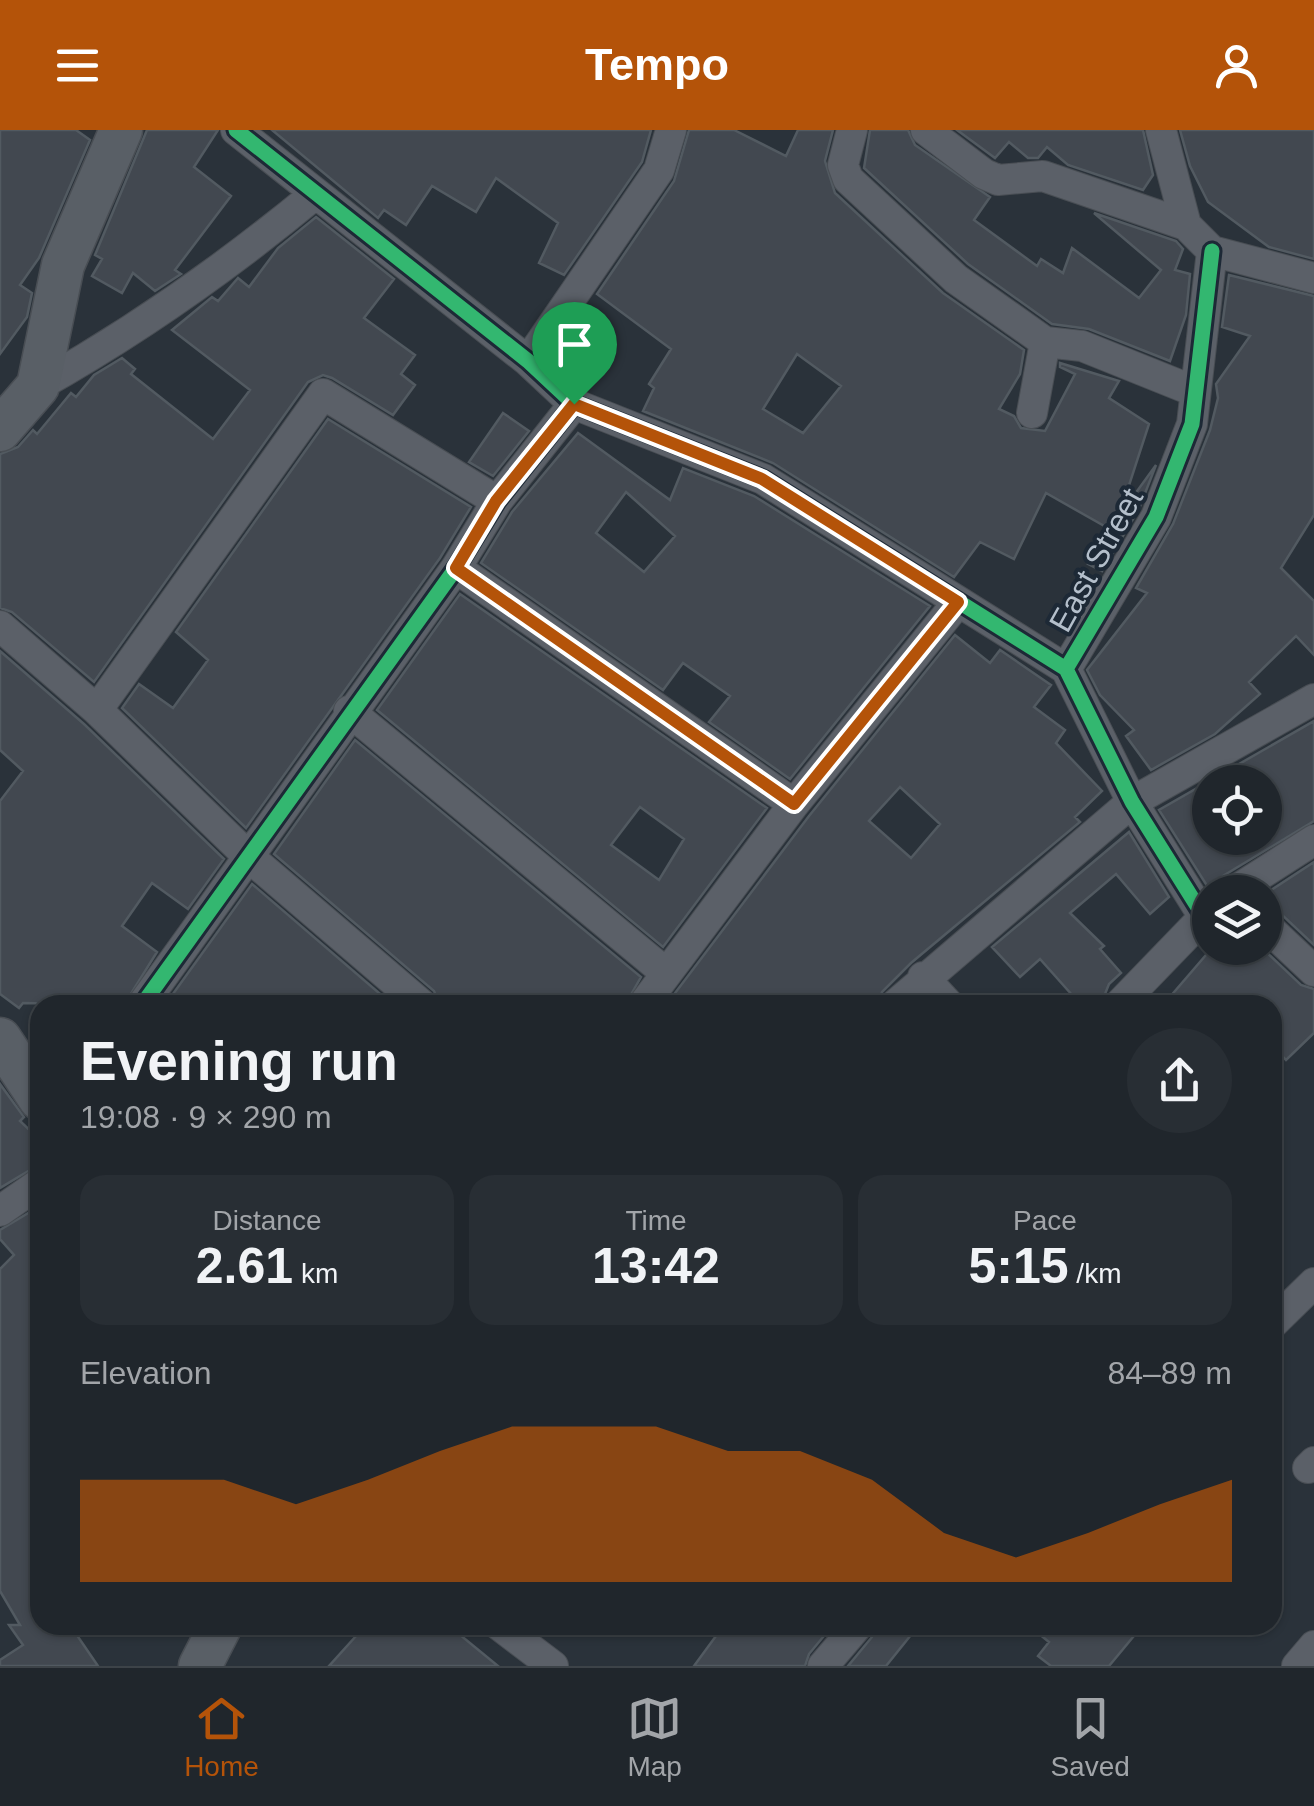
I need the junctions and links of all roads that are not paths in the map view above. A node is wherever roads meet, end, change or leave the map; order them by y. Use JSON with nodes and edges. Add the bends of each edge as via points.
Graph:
{"nodes":[{"id":1,"x":121,"y":130,"type":"edge"},
{"id":2,"x":236,"y":130,"type":"edge"},
{"id":3,"x":671,"y":130,"type":"edge"},
{"id":4,"x":852,"y":130,"type":"edge"},
{"id":5,"x":926,"y":130,"type":"edge"},
{"id":6,"x":1161,"y":130,"type":"edge"},
{"id":7,"x":314,"y":196,"type":"junction"},
{"id":8,"x":1186,"y":226,"type":"junction"},
{"id":9,"x":1212,"y":251,"type":"junction"},
{"id":10,"x":1314,"y":278,"type":"edge"},
{"id":11,"x":1044,"y":342,"type":"junction"},
{"id":12,"x":528,"y":361,"type":"junction"},
{"id":13,"x":38,"y":386,"type":"junction"},
{"id":14,"x":1194,"y":392,"type":"junction"},
{"id":15,"x":574,"y":404,"type":"junction"},
{"id":16,"x":1032,"y":414,"type":"dead end"},
{"id":17,"x":0,"y":430,"type":"edge"},
{"id":18,"x":496,"y":501,"type":"junction"},
{"id":19,"x":456,"y":568,"type":"junction"},
{"id":20,"x":958,"y":602,"type":"junction"},
{"id":21,"x":0,"y":626,"type":"edge"},
{"id":22,"x":1066,"y":669,"type":"junction"},
{"id":23,"x":1314,"y":698,"type":"edge"},
{"id":24,"x":97,"y":710,"type":"junction"},
{"id":25,"x":349,"y":710,"type":"junction"},
{"id":26,"x":1132,"y":802,"type":"junction"},
{"id":27,"x":794,"y":804,"type":"junction"},
{"id":28,"x":1314,"y":840,"type":"edge"},
{"id":29,"x":249,"y":857,"type":"junction"},
{"id":30,"x":1259,"y":875,"type":"edge"},
{"id":31,"x":1192,"y":892,"type":"edge"},
{"id":32,"x":1192,"y":930,"type":"edge"},
{"id":33,"x":1282,"y":941,"type":"edge"},
{"id":34,"x":1314,"y":971,"type":"edge"},
{"id":35,"x":666,"y":974,"type":"junction"},
{"id":36,"x":923,"y":977,"type":"junction"},
{"id":37,"x":149,"y":995,"type":"edge"},
{"id":38,"x":410,"y":995,"type":"edge"},
{"id":39,"x":650,"y":995,"type":"edge"},
{"id":40,"x":905,"y":995,"type":"edge"},
{"id":41,"x":940,"y":995,"type":"edge"},
{"id":42,"x":1129,"y":995,"type":"edge"},
{"id":43,"x":0,"y":1040,"type":"edge"},
{"id":44,"x":30,"y":1085,"type":"edge"},
{"id":45,"x":30,"y":1191,"type":"edge"},
{"id":46,"x":0,"y":1212,"type":"edge"},
{"id":47,"x":1314,"y":1283,"type":"edge"},
{"id":48,"x":1282,"y":1314,"type":"edge"},
{"id":49,"x":216,"y":1635,"type":"edge"},
{"id":50,"x":512,"y":1635,"type":"edge"},
{"id":51,"x":849,"y":1635,"type":"edge"},
{"id":52,"x":1314,"y":1646,"type":"edge"},
{"id":53,"x":200,"y":1666,"type":"edge"},
{"id":54,"x":554,"y":1666,"type":"edge"},
{"id":55,"x":823,"y":1666,"type":"edge"},
{"id":56,"x":1297,"y":1666,"type":"edge"}],
"edges":[{"from":1,"to":13,"type":"street","via":[[63,265]]},
{"from":2,"to":7,"type":"street"},
{"from":3,"to":12,"type":"street","via":[[659,170]]},
{"from":4,"to":11,"type":"street","via":[[843,164],[848,178],[956,278]]},
{"from":5,"to":8,"type":"street","via":[[998,180],[1043,176]]},
{"from":6,"to":8,"type":"street"},
{"from":7,"to":12,"type":"street"},
{"from":7,"to":13,"type":"street","via":[[129,334]]},
{"from":8,"to":9,"type":"street"},
{"from":9,"to":10,"type":"street"},
{"from":9,"to":14,"type":"street","name":"East Street"},
{"from":11,"to":14,"type":"street","via":[[1082,346]]},
{"from":11,"to":16,"type":"street"},
{"from":12,"to":15,"type":"street"},
{"from":13,"to":17,"type":"street"},
{"from":14,"to":22,"type":"street","name":"East Street","via":[[1192,424],[1156,518]]},
{"from":15,"to":18,"type":"street"},
{"from":15,"to":20,"type":"street","via":[[762,479]]},
{"from":18,"to":19,"type":"street"},
{"from":18,"to":24,"type":"street","via":[[323,394]]},
{"from":19,"to":25,"type":"street"},
{"from":19,"to":27,"type":"street"},
{"from":20,"to":22,"type":"street"},
{"from":20,"to":27,"type":"street"},
{"from":21,"to":24,"type":"street"},
{"from":22,"to":26,"type":"street","name":"East Street"},
{"from":23,"to":26,"type":"street"},
{"from":24,"to":29,"type":"street"},
{"from":25,"to":29,"type":"street"},
{"from":25,"to":35,"type":"street"},
{"from":26,"to":31,"type":"street","name":"East Street"},
{"from":26,"to":36,"type":"street"},
{"from":27,"to":35,"type":"street"},
{"from":28,"to":30,"type":"street"},
{"from":29,"to":37,"type":"street"},
{"from":29,"to":38,"type":"street"},
{"from":32,"to":42,"type":"street"},
{"from":33,"to":34,"type":"street"},
{"from":35,"to":39,"type":"street"},
{"from":36,"to":40,"type":"street"},
{"from":36,"to":41,"type":"street"},
{"from":43,"to":44,"type":"street"},
{"from":45,"to":46,"type":"street"},
{"from":47,"to":48,"type":"street"},
{"from":49,"to":53,"type":"street"},
{"from":50,"to":54,"type":"street"},
{"from":51,"to":55,"type":"street"},
{"from":52,"to":56,"type":"street"}]}
